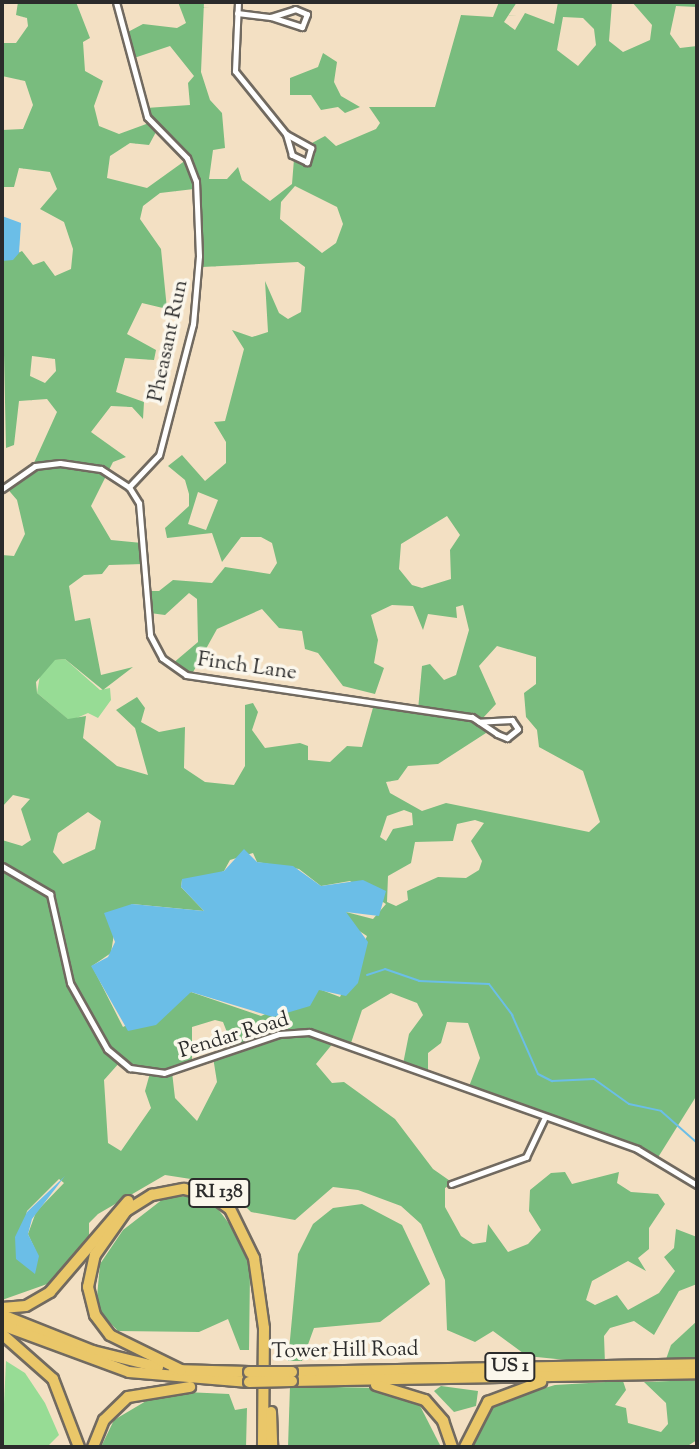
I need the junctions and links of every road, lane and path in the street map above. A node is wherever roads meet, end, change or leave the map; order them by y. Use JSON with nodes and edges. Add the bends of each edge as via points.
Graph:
{"nodes":[{"id":1,"x":116,"y":2,"type":"edge"},
{"id":2,"x":238,"y":2,"type":"edge"},
{"id":3,"x":237,"y":13,"type":"junction"},
{"id":4,"x":271,"y":17,"type":"junction"},
{"id":5,"x":286,"y":134,"type":"junction"},
{"id":6,"x":130,"y":487,"type":"junction"},
{"id":7,"x":2,"y":489,"type":"edge"},
{"id":8,"x":479,"y":722,"type":"junction"},
{"id":9,"x":2,"y":866,"type":"edge"},
{"id":10,"x":545,"y":1116,"type":"junction"},
{"id":11,"x":451,"y":1184,"type":"dead end"},
{"id":12,"x":697,"y":1185,"type":"edge"},
{"id":13,"x":2,"y":1308,"type":"edge"},
{"id":14,"x":2,"y":1315,"type":"edge"},
{"id":15,"x":2,"y":1325,"type":"edge"},
{"id":16,"x":2,"y":1334,"type":"edge"},
{"id":17,"x":697,"y":1364,"type":"edge"},
{"id":18,"x":181,"y":1370,"type":"junction"},
{"id":19,"x":697,"y":1373,"type":"edge"},
{"id":20,"x":598,"y":1375,"type":"junction"},
{"id":21,"x":292,"y":1376,"type":"junction"},
{"id":22,"x":249,"y":1377,"type":"junction"},
{"id":23,"x":321,"y":1381,"type":"junction"},
{"id":24,"x":264,"y":1410,"type":"junction"},
{"id":25,"x":79,"y":1447,"type":"edge"},
{"id":26,"x":93,"y":1447,"type":"edge"},
{"id":27,"x":255,"y":1447,"type":"edge"},
{"id":28,"x":262,"y":1447,"type":"edge"},
{"id":29,"x":272,"y":1447,"type":"edge"},
{"id":30,"x":452,"y":1447,"type":"edge"},
{"id":31,"x":465,"y":1447,"type":"edge"}],
"edges":[{"from":1,"to":6,"type":"street","name":"Pheasant Run","via":[[147,117],[187,159],[196,181],[200,256],[194,324],[159,456]]},
{"from":2,"to":3,"type":"street"},
{"from":3,"to":4,"type":"street"},
{"from":3,"to":5,"type":"street","via":[[236,71]]},
{"from":4,"to":4,"type":"street","via":[[299,8],[308,18],[298,27]]},
{"from":5,"to":5,"type":"street","via":[[296,159],[307,162],[311,148]]},
{"from":6,"to":7,"type":"street","via":[[101,470],[60,463],[35,466]]},
{"from":6,"to":8,"type":"street","name":"Finch Lane","via":[[139,503],[150,635],[162,658],[186,675]]},
{"from":8,"to":8,"type":"street","name":"Finch Lane","via":[[507,738],[518,729],[512,720]]},
{"from":9,"to":10,"type":"street","name":"Pendar Road","via":[[50,894],[70,983],[107,1049],[130,1068],[164,1073],[301,1031]]},
{"from":10,"to":11,"type":"street","via":[[526,1157]]},
{"from":10,"to":12,"type":"street","name":"Pendar Road","via":[[650,1154]]},
{"from":13,"to":29,"type":"highway","number":"RI 138","via":[[29,1305],[50,1292],[108,1220],[136,1195],[176,1183],[217,1192],[245,1220],[265,1272]]},
{"from":14,"to":18,"type":"highway","name":"Tower Hill Road","number":"US 1","via":[[112,1357]]},
{"from":15,"to":22,"type":"highway","name":"Tower Hill Road","number":"US 1","via":[[129,1372]]},
{"from":16,"to":25,"type":"highway","via":[[53,1379]]},
{"from":17,"to":21,"type":"highway","name":"Tower Hill Road","number":"US 1"},
{"from":18,"to":22,"type":"highway","name":"Tower Hill Road","number":"US 1"},
{"from":18,"to":24,"type":"highway","via":[[110,1335],[95,1315],[88,1287],[95,1255],[126,1211],[152,1195],[184,1189],[225,1204],[248,1240],[261,1296]]},
{"from":19,"to":20,"type":"highway","name":"Tower Hill Road","number":"US 1"},
{"from":20,"to":23,"type":"highway","name":"Tower Hill Road","number":"US 1"},
{"from":20,"to":31,"type":"highway","via":[[497,1395],[475,1417]]},
{"from":21,"to":22,"type":"highway","name":"Tower Hill Road","number":"US 1","bridge":true},
{"from":21,"to":23,"type":"highway","name":"Tower Hill Road","number":"US 1"},
{"from":22,"to":26,"type":"highway","via":[[134,1394],[108,1414]]},
{"from":23,"to":30,"type":"highway","via":[[416,1395],[440,1416]]},
{"from":24,"to":27,"type":"highway"},
{"from":24,"to":28,"type":"highway"}]}
